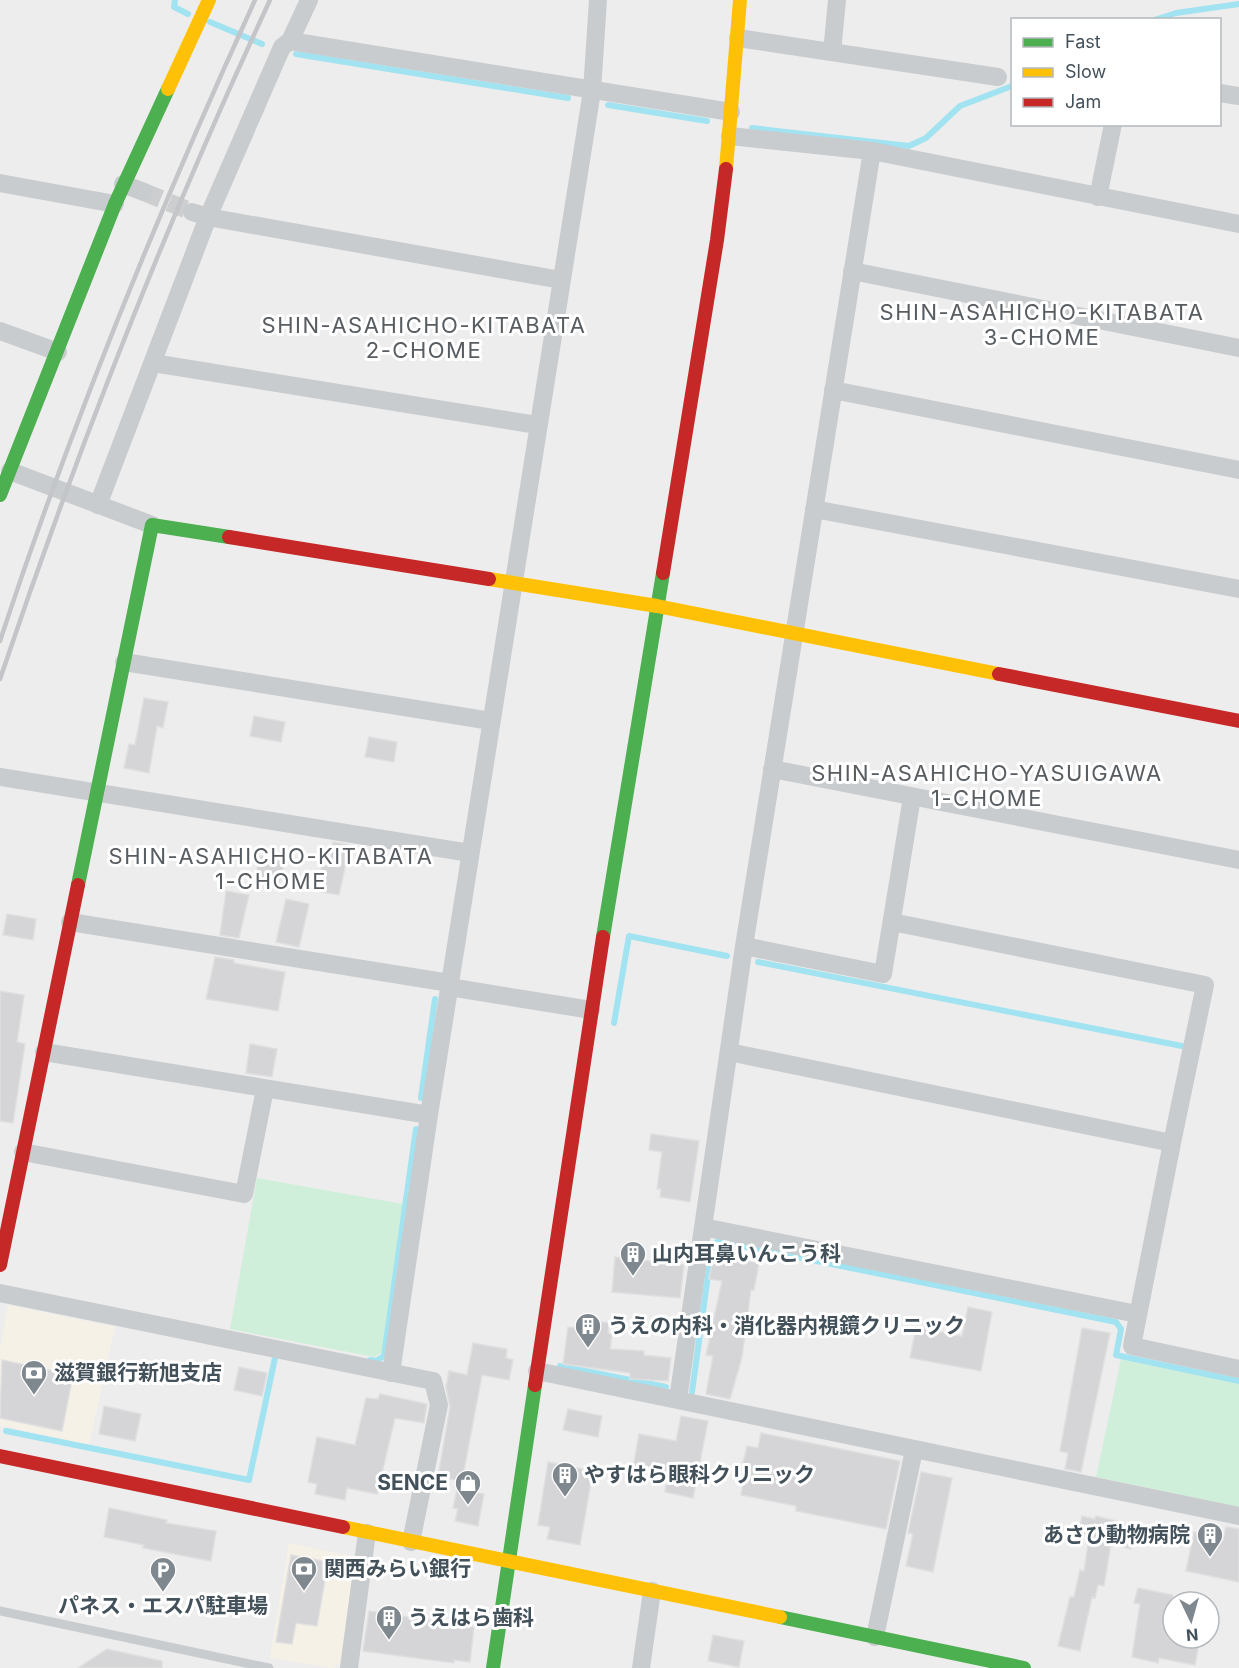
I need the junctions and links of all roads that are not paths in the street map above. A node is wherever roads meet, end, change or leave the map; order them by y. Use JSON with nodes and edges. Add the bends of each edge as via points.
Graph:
{"nodes":[{"id":1,"x":309,"y":0,"type":"edge"},
{"id":2,"x":598,"y":0,"type":"edge"},
{"id":3,"x":740,"y":0,"type":"edge"},
{"id":4,"x":837,"y":0,"type":"edge"},
{"id":5,"x":207,"y":1,"type":"edge"},
{"id":6,"x":738,"y":38,"type":"junction"},
{"id":7,"x":290,"y":41,"type":"junction"},
{"id":8,"x":832,"y":52,"type":"junction"},
{"id":9,"x":998,"y":77,"type":"dead end"},
{"id":10,"x":592,"y":91,"type":"junction"},
{"id":11,"x":1221,"y":93,"type":"edge"},
{"id":12,"x":1239,"y":96,"type":"edge"},
{"id":13,"x":731,"y":112,"type":"junction"},
{"id":14,"x":1113,"y":126,"type":"edge"},
{"id":15,"x":730,"y":136,"type":"junction"},
{"id":16,"x":872,"y":151,"type":"junction"},
{"id":17,"x":0,"y":183,"type":"edge"},
{"id":18,"x":123,"y":184,"type":"junction"},
{"id":19,"x":144,"y":192,"type":"tunnel mouth"},
{"id":20,"x":1098,"y":197,"type":"junction"},
{"id":21,"x":115,"y":204,"type":"junction"},
{"id":22,"x":200,"y":214,"type":"junction"},
{"id":23,"x":1239,"y":224,"type":"edge"},
{"id":24,"x":852,"y":271,"type":"junction"},
{"id":25,"x":561,"y":280,"type":"junction"},
{"id":26,"x":0,"y":331,"type":"edge"},
{"id":27,"x":1239,"y":348,"type":"edge"},
{"id":28,"x":58,"y":352,"type":"junction"},
{"id":29,"x":153,"y":363,"type":"junction"},
{"id":30,"x":833,"y":390,"type":"junction"},
{"id":31,"x":537,"y":425,"type":"junction"},
{"id":32,"x":1239,"y":470,"type":"edge"},
{"id":33,"x":10,"y":471,"type":"junction"},
{"id":34,"x":0,"y":495,"type":"edge"},
{"id":35,"x":98,"y":505,"type":"junction"},
{"id":36,"x":814,"y":508,"type":"junction"},
{"id":37,"x":152,"y":525,"type":"junction"},
{"id":38,"x":514,"y":583,"type":"junction"},
{"id":39,"x":1239,"y":589,"type":"edge"},
{"id":40,"x":657,"y":606,"type":"junction"},
{"id":41,"x":794,"y":632,"type":"junction"},
{"id":42,"x":124,"y":662,"type":"junction"},
{"id":43,"x":491,"y":721,"type":"junction"},
{"id":44,"x":1239,"y":721,"type":"edge"},
{"id":45,"x":772,"y":769,"type":"junction"},
{"id":46,"x":0,"y":777,"type":"edge"},
{"id":47,"x":97,"y":792,"type":"junction"},
{"id":48,"x":912,"y":797,"type":"junction"},
{"id":49,"x":470,"y":853,"type":"junction"},
{"id":50,"x":1239,"y":860,"type":"edge"},
{"id":51,"x":70,"y":922,"type":"junction"},
{"id":52,"x":892,"y":922,"type":"junction"},
{"id":53,"x":744,"y":946,"type":"junction"},
{"id":54,"x":450,"y":985,"type":"junction"},
{"id":55,"x":591,"y":1010,"type":"junction"},
{"id":56,"x":44,"y":1052,"type":"junction"},
{"id":57,"x":729,"y":1052,"type":"junction"},
{"id":58,"x":265,"y":1089,"type":"junction"},
{"id":59,"x":429,"y":1115,"type":"junction"},
{"id":60,"x":1172,"y":1143,"type":"junction"},
{"id":61,"x":24,"y":1152,"type":"junction"},
{"id":62,"x":703,"y":1227,"type":"junction"},
{"id":63,"x":0,"y":1265,"type":"edge"},
{"id":64,"x":0,"y":1293,"type":"edge"},
{"id":65,"x":1137,"y":1314,"type":"junction"},
{"id":66,"x":1239,"y":1369,"type":"edge"},
{"id":67,"x":537,"y":1371,"type":"junction"},
{"id":68,"x":391,"y":1373,"type":"junction"},
{"id":69,"x":678,"y":1399,"type":"junction"},
{"id":70,"x":914,"y":1450,"type":"junction"},
{"id":71,"x":0,"y":1456,"type":"edge"},
{"id":72,"x":1239,"y":1516,"type":"edge"},
{"id":73,"x":367,"y":1533,"type":"junction"},
{"id":74,"x":411,"y":1542,"type":"junction"},
{"id":75,"x":508,"y":1562,"type":"junction"},
{"id":76,"x":651,"y":1591,"type":"junction"},
{"id":77,"x":0,"y":1611,"type":"edge"},
{"id":78,"x":876,"y":1637,"type":"junction"},
{"id":79,"x":269,"y":1668,"type":"edge"},
{"id":80,"x":349,"y":1668,"type":"edge"},
{"id":81,"x":493,"y":1668,"type":"edge"},
{"id":82,"x":640,"y":1668,"type":"edge"},
{"id":83,"x":1024,"y":1668,"type":"edge"}],
"edges":[{"from":1,"to":7,"type":"street"},
{"from":2,"to":10,"type":"street"},
{"from":3,"to":6,"type":"street"},
{"from":4,"to":8,"type":"street"},
{"from":5,"to":18,"type":"street"},
{"from":6,"to":8,"type":"street"},
{"from":6,"to":13,"type":"street"},
{"from":7,"to":10,"type":"street"},
{"from":7,"to":22,"type":"street","via":[[282,47]]},
{"from":8,"to":9,"type":"street"},
{"from":10,"to":13,"type":"street"},
{"from":10,"to":25,"type":"street"},
{"from":11,"to":12,"type":"street"},
{"from":13,"to":15,"type":"street"},
{"from":14,"to":20,"type":"street"},
{"from":15,"to":16,"type":"street"},
{"from":15,"to":40,"type":"street","via":[[717,240]]},
{"from":16,"to":20,"type":"street"},
{"from":16,"to":24,"type":"street"},
{"from":17,"to":21,"type":"street"},
{"from":18,"to":19,"type":"street"},
{"from":18,"to":21,"type":"street"},
{"from":20,"to":23,"type":"street"},
{"from":21,"to":28,"type":"street"},
{"from":22,"to":25,"type":"street"},
{"from":22,"to":29,"type":"street"},
{"from":24,"to":27,"type":"street"},
{"from":24,"to":30,"type":"street"},
{"from":25,"to":31,"type":"street"},
{"from":26,"to":28,"type":"street"},
{"from":28,"to":33,"type":"street"},
{"from":29,"to":31,"type":"street"},
{"from":29,"to":35,"type":"street"},
{"from":30,"to":32,"type":"street"},
{"from":30,"to":36,"type":"street"},
{"from":31,"to":38,"type":"street"},
{"from":33,"to":34,"type":"street"},
{"from":33,"to":35,"type":"street"},
{"from":35,"to":37,"type":"street"},
{"from":36,"to":39,"type":"street"},
{"from":36,"to":41,"type":"street"},
{"from":37,"to":38,"type":"street"},
{"from":37,"to":42,"type":"street"},
{"from":38,"to":40,"type":"street"},
{"from":38,"to":43,"type":"street"},
{"from":40,"to":41,"type":"street"},
{"from":40,"to":55,"type":"street"},
{"from":41,"to":44,"type":"street"},
{"from":41,"to":45,"type":"street"},
{"from":42,"to":43,"type":"street"},
{"from":42,"to":47,"type":"street"},
{"from":43,"to":49,"type":"street"},
{"from":45,"to":48,"type":"street"},
{"from":45,"to":53,"type":"street"},
{"from":46,"to":47,"type":"street"},
{"from":47,"to":49,"type":"street"},
{"from":47,"to":51,"type":"street"},
{"from":48,"to":50,"type":"street"},
{"from":48,"to":52,"type":"street"},
{"from":49,"to":54,"type":"street"},
{"from":51,"to":54,"type":"street"},
{"from":51,"to":56,"type":"street"},
{"from":52,"to":53,"type":"street","via":[[884,974]]},
{"from":52,"to":60,"type":"street","via":[[1205,985]]},
{"from":53,"to":57,"type":"street"},
{"from":54,"to":55,"type":"street"},
{"from":54,"to":59,"type":"street"},
{"from":55,"to":67,"type":"street"},
{"from":56,"to":58,"type":"street"},
{"from":56,"to":61,"type":"street"},
{"from":57,"to":60,"type":"street"},
{"from":57,"to":62,"type":"street"},
{"from":58,"to":59,"type":"street"},
{"from":58,"to":61,"type":"street","via":[[244,1194]]},
{"from":59,"to":68,"type":"street"},
{"from":60,"to":65,"type":"street"},
{"from":61,"to":63,"type":"street"},
{"from":62,"to":65,"type":"street"},
{"from":62,"to":69,"type":"street"},
{"from":64,"to":68,"type":"street"},
{"from":65,"to":66,"type":"street","via":[[1132,1346]]},
{"from":67,"to":69,"type":"street"},
{"from":67,"to":75,"type":"street"},
{"from":68,"to":74,"type":"street","via":[[433,1382],[438,1405]]},
{"from":69,"to":70,"type":"street"},
{"from":70,"to":72,"type":"street"},
{"from":70,"to":78,"type":"street"},
{"from":71,"to":73,"type":"street"},
{"from":73,"to":74,"type":"street"},
{"from":73,"to":80,"type":"street"},
{"from":74,"to":75,"type":"street"},
{"from":75,"to":76,"type":"street"},
{"from":75,"to":81,"type":"street"},
{"from":76,"to":78,"type":"street"},
{"from":76,"to":82,"type":"street"},
{"from":77,"to":79,"type":"lane"},
{"from":78,"to":83,"type":"street"}]}
